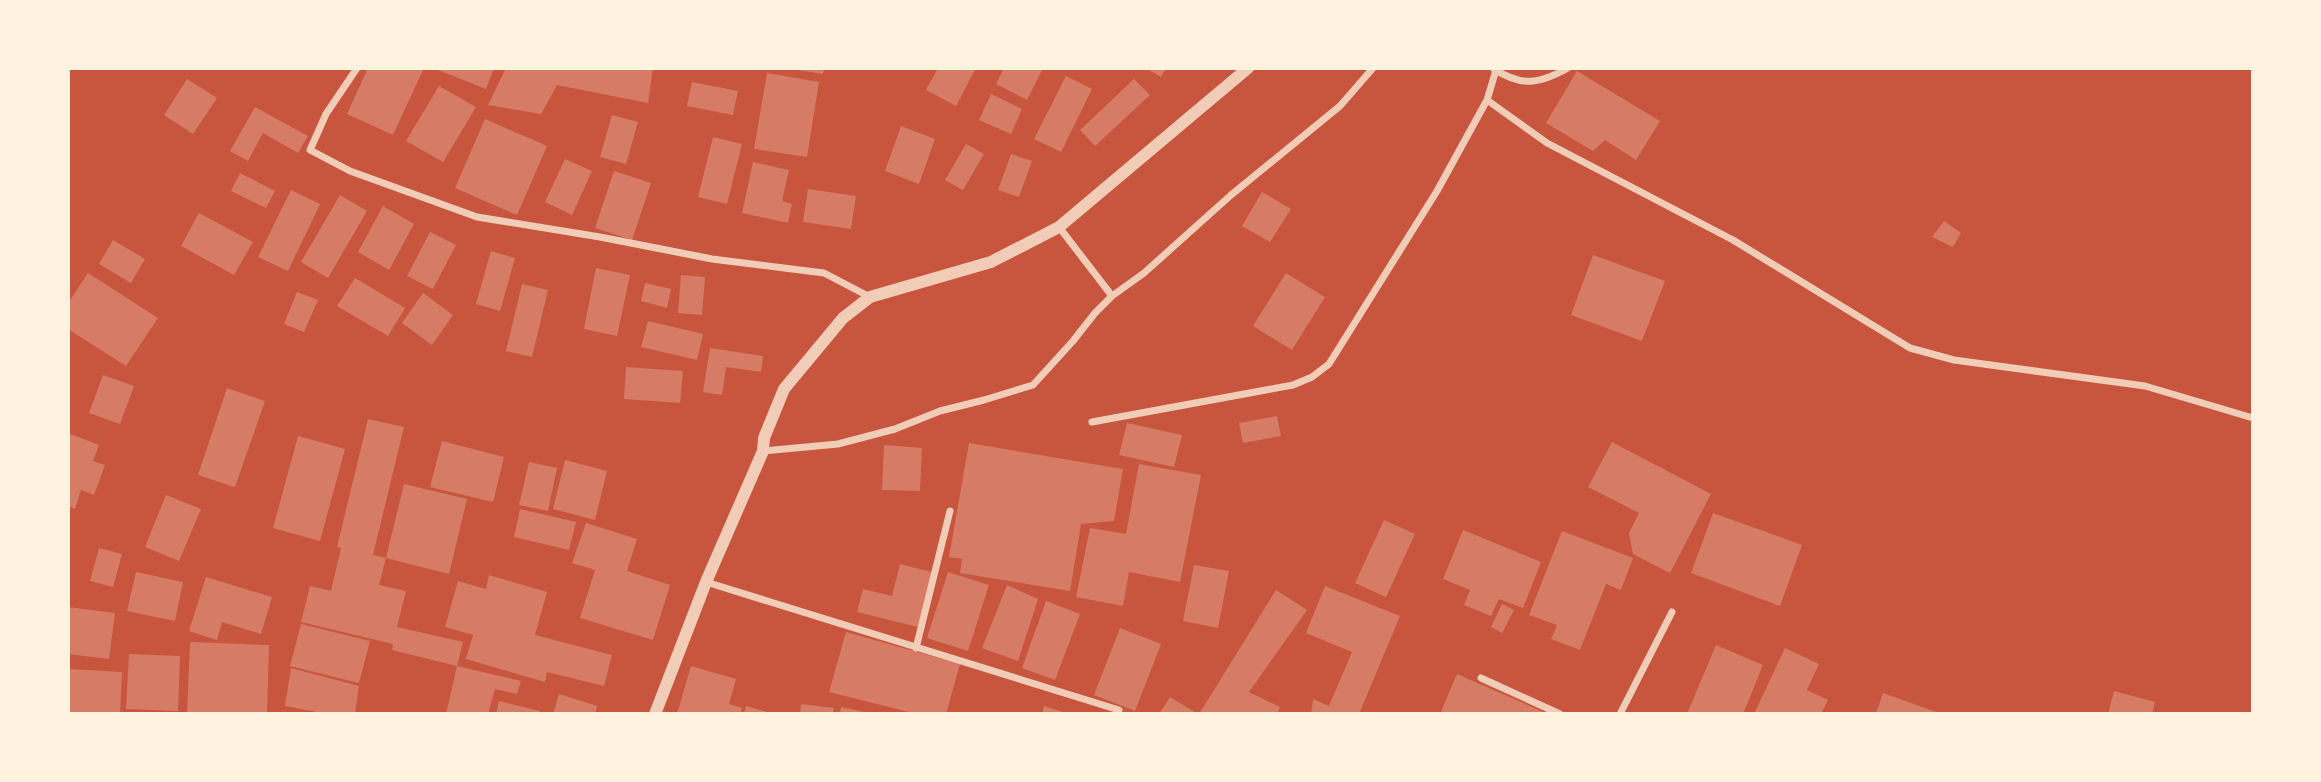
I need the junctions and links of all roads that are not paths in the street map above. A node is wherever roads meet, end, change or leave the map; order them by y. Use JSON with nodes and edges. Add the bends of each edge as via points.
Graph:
{"nodes":[{"id":1,"x":357,"y":68,"type":"edge"},
{"id":2,"x":1248,"y":68,"type":"edge"},
{"id":3,"x":1373,"y":68,"type":"edge"},
{"id":4,"x":1568,"y":68,"type":"edge"},
{"id":5,"x":1494,"y":69,"type":"edge"},
{"id":6,"x":1486,"y":100,"type":"junction"},
{"id":7,"x":1059,"y":227,"type":"junction"},
{"id":8,"x":1112,"y":296,"type":"junction"},
{"id":9,"x":870,"y":297,"type":"junction"},
{"id":10,"x":2253,"y":418,"type":"edge"},
{"id":11,"x":1093,"y":422,"type":"dead end"},
{"id":12,"x":764,"y":445,"type":"junction"},
{"id":13,"x":950,"y":511,"type":"dead end"},
{"id":14,"x":706,"y":582,"type":"junction"},
{"id":15,"x":1672,"y":612,"type":"dead end"},
{"id":16,"x":916,"y":648,"type":"junction"},
{"id":17,"x":1481,"y":678,"type":"dead end"},
{"id":18,"x":1119,"y":710,"type":"dead end"},
{"id":19,"x":655,"y":714,"type":"edge"},
{"id":20,"x":1560,"y":714,"type":"edge"},
{"id":21,"x":1620,"y":714,"type":"edge"}],
"edges":[{"from":1,"to":9,"type":"street","via":[[326,114],[310,150],[350,171],[477,218],[712,259],[824,273]]},
{"from":2,"to":7,"type":"street"},
{"from":3,"to":8,"type":"street","via":[[1340,106]]},
{"from":4,"to":5,"type":"street","via":[[1546,80],[1511,80]]},
{"from":5,"to":6,"type":"street"},
{"from":6,"to":10,"type":"street","via":[[1547,143],[1733,240],[1910,348],[1954,360],[2145,386]]},
{"from":6,"to":11,"type":"street","via":[[1437,191],[1329,364],[1293,385]]},
{"from":7,"to":8,"type":"street"},
{"from":7,"to":9,"type":"street","via":[[990,261]]},
{"from":8,"to":12,"type":"street","via":[[1033,385],[838,444]]},
{"from":9,"to":12,"type":"street","via":[[843,318],[784,389]]},
{"from":12,"to":14,"type":"street"},
{"from":13,"to":16,"type":"street"},
{"from":14,"to":16,"type":"street"},
{"from":14,"to":19,"type":"street"},
{"from":15,"to":21,"type":"street"},
{"from":16,"to":18,"type":"street"},
{"from":17,"to":20,"type":"street"}]}
